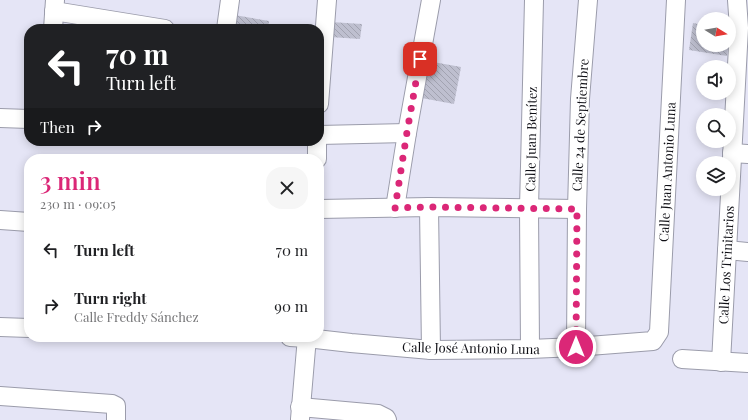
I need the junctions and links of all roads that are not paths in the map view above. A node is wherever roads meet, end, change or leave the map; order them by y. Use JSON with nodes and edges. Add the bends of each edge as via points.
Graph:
{"nodes":[{"id":1,"x":230,"y":0,"type":"edge"},
{"id":2,"x":327,"y":0,"type":"edge"},
{"id":3,"x":431,"y":0,"type":"edge"},
{"id":4,"x":534,"y":0,"type":"edge"},
{"id":5,"x":588,"y":0,"type":"edge"},
{"id":6,"x":676,"y":0,"type":"edge"},
{"id":7,"x":737,"y":0,"type":"edge"},
{"id":8,"x":54,"y":13,"type":"edge"},
{"id":9,"x":130,"y":24,"type":"edge"},
{"id":10,"x":227,"y":24,"type":"edge"},
{"id":11,"x":743,"y":28,"type":"edge"},
{"id":12,"x":324,"y":39,"type":"edge"},
{"id":13,"x":0,"y":118,"type":"edge"},
{"id":14,"x":24,"y":119,"type":"edge"},
{"id":15,"x":407,"y":132,"type":"junction"},
{"id":16,"x":324,"y":135,"type":"edge"},
{"id":17,"x":740,"y":153,"type":"edge"},
{"id":18,"x":428,"y":207,"type":"junction"},
{"id":19,"x":395,"y":208,"type":"junction"},
{"id":20,"x":529,"y":208,"type":"junction"},
{"id":21,"x":324,"y":209,"type":"edge"},
{"id":22,"x":577,"y":209,"type":"junction"},
{"id":23,"x":0,"y":220,"type":"edge"},
{"id":24,"x":24,"y":222,"type":"edge"},
{"id":25,"x":727,"y":250,"type":"junction"},
{"id":26,"x":748,"y":252,"type":"edge"},
{"id":27,"x":0,"y":327,"type":"edge"},
{"id":28,"x":24,"y":328,"type":"edge"},
{"id":29,"x":324,"y":340,"type":"edge"},
{"id":30,"x":653,"y":341,"type":"joint"},
{"id":31,"x":301,"y":342,"type":"edge"},
{"id":32,"x":576,"y":347,"type":"junction"},
{"id":33,"x":530,"y":349,"type":"junction"},
{"id":34,"x":431,"y":350,"type":"junction"},
{"id":35,"x":682,"y":359,"type":"dead end"},
{"id":36,"x":721,"y":362,"type":"junction"},
{"id":37,"x":748,"y":363,"type":"edge"},
{"id":38,"x":0,"y":396,"type":"edge"},
{"id":39,"x":300,"y":414,"type":"edge"},
{"id":40,"x":116,"y":420,"type":"edge"},
{"id":41,"x":387,"y":420,"type":"edge"}],
"edges":[{"from":1,"to":10,"type":"street"},
{"from":2,"to":12,"type":"street"},
{"from":3,"to":15,"type":"street"},
{"from":4,"to":20,"type":"street","name":"Calle Juan Benítez"},
{"from":5,"to":22,"type":"street","name":"Calle 24 de Septiembre","via":[[580,99]]},
{"from":6,"to":30,"type":"street","name":"Calle Juan Antonio Luna","via":[[659,332]]},
{"from":7,"to":11,"type":"street","name":"Calle Los Trinitarios"},
{"from":8,"to":9,"type":"street"},
{"from":11,"to":17,"type":"street","name":"Calle Los Trinitarios"},
{"from":13,"to":14,"type":"street"},
{"from":15,"to":16,"type":"street"},
{"from":15,"to":19,"type":"street"},
{"from":17,"to":25,"type":"street","name":"Calle Los Trinitarios"},
{"from":18,"to":19,"type":"street"},
{"from":18,"to":20,"type":"street"},
{"from":18,"to":34,"type":"street"},
{"from":19,"to":21,"type":"street"},
{"from":20,"to":22,"type":"street"},
{"from":20,"to":33,"type":"street","name":"Calle Juan Benítez"},
{"from":22,"to":32,"type":"street","name":"Calle 24 de Septiembre"},
{"from":23,"to":24,"type":"street"},
{"from":25,"to":26,"type":"street"},
{"from":25,"to":36,"type":"street","name":"Calle Los Trinitarios"},
{"from":27,"to":28,"type":"street"},
{"from":29,"to":34,"type":"street","name":"Calle José Antonio Luna"},
{"from":30,"to":32,"type":"street","name":"Calle José Antonio Luna"},
{"from":31,"to":39,"type":"street"},
{"from":32,"to":33,"type":"street","name":"Calle José Antonio Luna"},
{"from":33,"to":34,"type":"street","name":"Calle José Antonio Luna"},
{"from":35,"to":36,"type":"street"},
{"from":36,"to":37,"type":"street"},
{"from":38,"to":40,"type":"street","via":[[112,404],[116,406]]},
{"from":39,"to":41,"type":"street","via":[[378,414]]}]}
